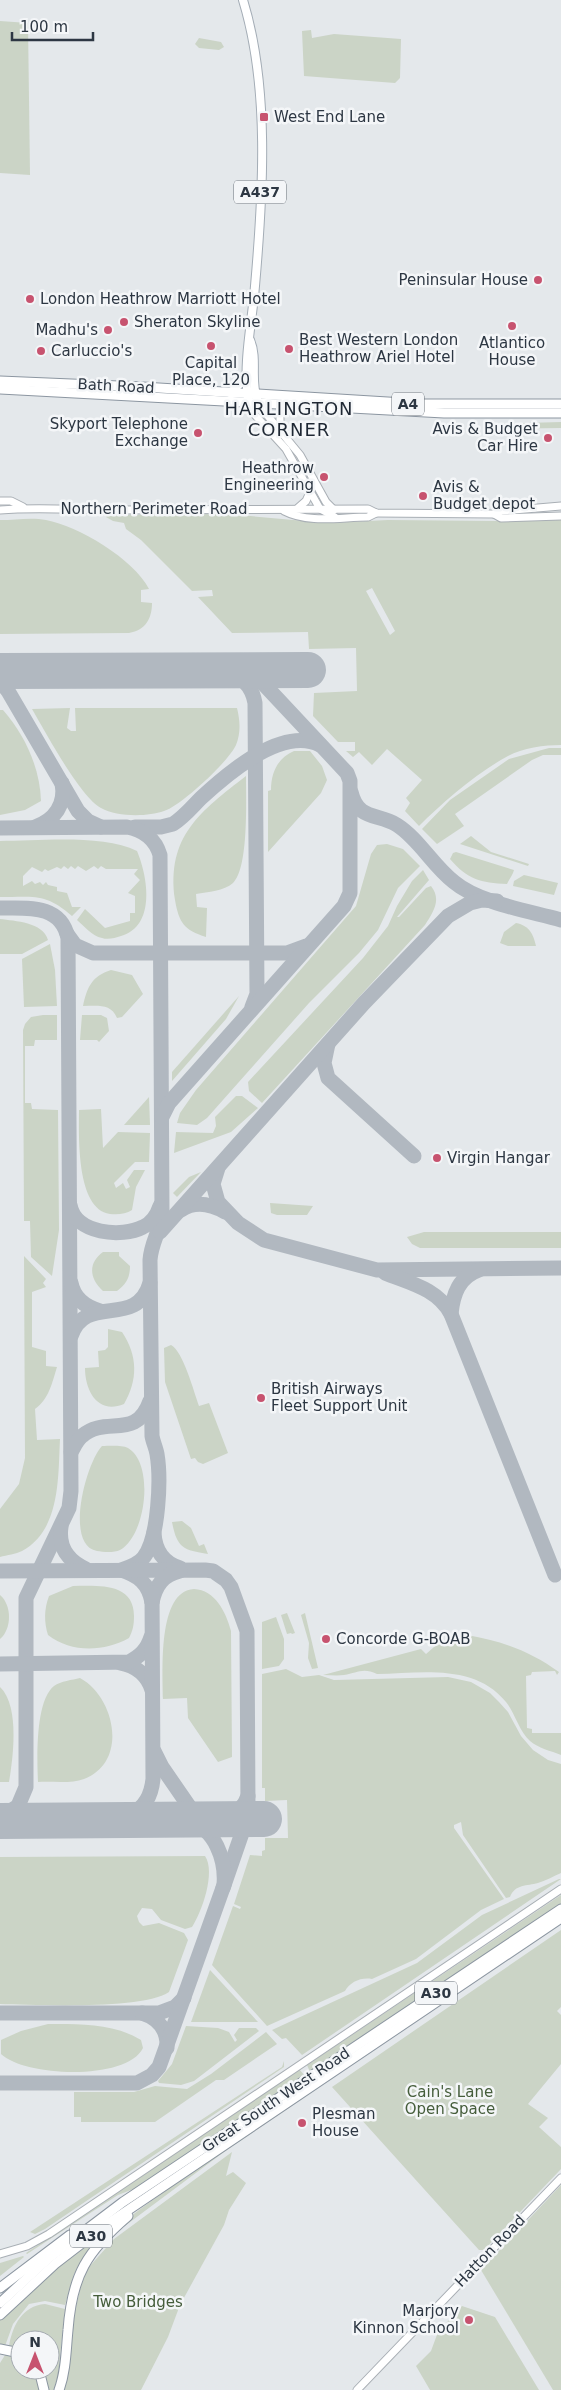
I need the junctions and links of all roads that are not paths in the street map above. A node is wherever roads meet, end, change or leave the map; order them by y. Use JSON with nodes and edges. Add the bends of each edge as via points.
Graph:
{"nodes":[{"id":1,"x":243,"y":0,"type":"edge"},
{"id":2,"x":250,"y":340,"type":"junction"},
{"id":3,"x":248,"y":376,"type":"junction"},
{"id":4,"x":0,"y":381,"type":"edge"},
{"id":5,"x":0,"y":389,"type":"edge"},
{"id":6,"x":230,"y":393,"type":"junction"},
{"id":7,"x":250,"y":397,"type":"junction"},
{"id":8,"x":258,"y":404,"type":"junction"},
{"id":9,"x":561,"y":404,"type":"edge"},
{"id":10,"x":290,"y":406,"type":"junction"},
{"id":11,"x":561,"y":413,"type":"edge"},
{"id":12,"x":280,"y":430,"type":"junction"},
{"id":13,"x":310,"y":490,"type":"junction"},
{"id":14,"x":321,"y":492,"type":"junction"},
{"id":15,"x":0,"y":501,"type":"edge"},
{"id":16,"x":561,"y":506,"type":"edge"},
{"id":17,"x":23,"y":507,"type":"junction"},
{"id":18,"x":297,"y":508,"type":"junction"},
{"id":19,"x":320,"y":509,"type":"junction"},
{"id":20,"x":0,"y":510,"type":"edge"},
{"id":21,"x":284,"y":511,"type":"junction"},
{"id":22,"x":335,"y":514,"type":"junction"},
{"id":23,"x":494,"y":514,"type":"junction"},
{"id":24,"x":561,"y":516,"type":"edge"},
{"id":25,"x":314,"y":519,"type":"junction"},
{"id":26,"x":561,"y":1889,"type":"edge"},
{"id":27,"x":561,"y":1909,"type":"edge"},
{"id":28,"x":561,"y":1918,"type":"edge"},
{"id":29,"x":190,"y":2168,"type":"junction"},
{"id":30,"x":561,"y":2178,"type":"edge"},
{"id":31,"x":123,"y":2202,"type":"junction"},
{"id":32,"x":0,"y":2254,"type":"edge"},
{"id":33,"x":0,"y":2288,"type":"edge"},
{"id":34,"x":0,"y":2303,"type":"edge"},
{"id":35,"x":0,"y":2315,"type":"edge"},
{"id":36,"x":59,"y":2390,"type":"edge"},
{"id":37,"x":357,"y":2390,"type":"edge"}],
"edges":[{"from":1,"to":2,"type":"main road","number":"A437","via":[[253,44],[262,152]]},
{"from":2,"to":3,"type":"main road","number":"A437"},
{"from":2,"to":7,"type":"main road","number":"A437","via":[[254,349]]},
{"from":3,"to":6,"type":"main road"},
{"from":3,"to":7,"type":"main road","number":"A437"},
{"from":4,"to":6,"type":"highway","name":"Bath Road","number":"A4"},
{"from":5,"to":7,"type":"highway","name":"Bath Road","number":"A4"},
{"from":6,"to":7,"type":"highway","name":"Bath Road","number":"A4"},
{"from":7,"to":8,"type":"highway","name":"Bath Road","number":"A4"},
{"from":7,"to":9,"type":"highway","name":"Bath Road","number":"A4","via":[[411,404]]},
{"from":7,"to":13,"type":"street","via":[[255,415],[286,449]]},
{"from":8,"to":10,"type":"highway","name":"Bath Road","number":"A4"},
{"from":8,"to":12,"type":"street"},
{"from":10,"to":11,"type":"highway","name":"Bath Road","number":"A4","via":[[444,413]]},
{"from":10,"to":12,"type":"street","via":[[280,415]]},
{"from":12,"to":14,"type":"street","via":[[300,455]]},
{"from":13,"to":18,"type":"street","via":[[306,501]]},
{"from":13,"to":19,"type":"street"},
{"from":14,"to":19,"type":"street"},
{"from":14,"to":22,"type":"street"},
{"from":15,"to":17,"type":"street","name":"Northern Perimeter Road","via":[[11,501]]},
{"from":16,"to":23,"type":"street","name":"Northern Perimeter Road","via":[[502,510]]},
{"from":17,"to":20,"type":"street","name":"Northern Perimeter Road"},
{"from":17,"to":21,"type":"street","name":"Northern Perimeter Road"},
{"from":18,"to":19,"type":"street","name":"Northern Perimeter Road"},
{"from":18,"to":21,"type":"street","name":"Northern Perimeter Road"},
{"from":19,"to":22,"type":"street"},
{"from":19,"to":25,"type":"street"},
{"from":21,"to":25,"type":"street","name":"Northern Perimeter Road","via":[[295,517]]},
{"from":22,"to":23,"type":"street","name":"Northern Perimeter Road","via":[[368,517],[376,513]]},
{"from":22,"to":25,"type":"street","name":"Northern Perimeter Road"},
{"from":23,"to":24,"type":"street","name":"Northern Perimeter Road","via":[[501,518]]},
{"from":26,"to":32,"type":"street","via":[[50,2234],[27,2246]]},
{"from":27,"to":31,"type":"highway","name":"Great South West Road","number":"A30"},
{"from":28,"to":29,"type":"highway","name":"Great South West Road","number":"A30"},
{"from":29,"to":35,"type":"highway","number":"A30","via":[[78,2245]]},
{"from":29,"to":36,"type":"highway","via":[[118,2225],[81,2269],[71,2299],[65,2364]]},
{"from":30,"to":37,"type":"street","name":"Hatton Road"},
{"from":31,"to":33,"type":"highway","via":[[44,2253]]},
{"from":31,"to":34,"type":"highway","name":"Great South West Road","number":"A30","via":[[49,2258]]}]}
